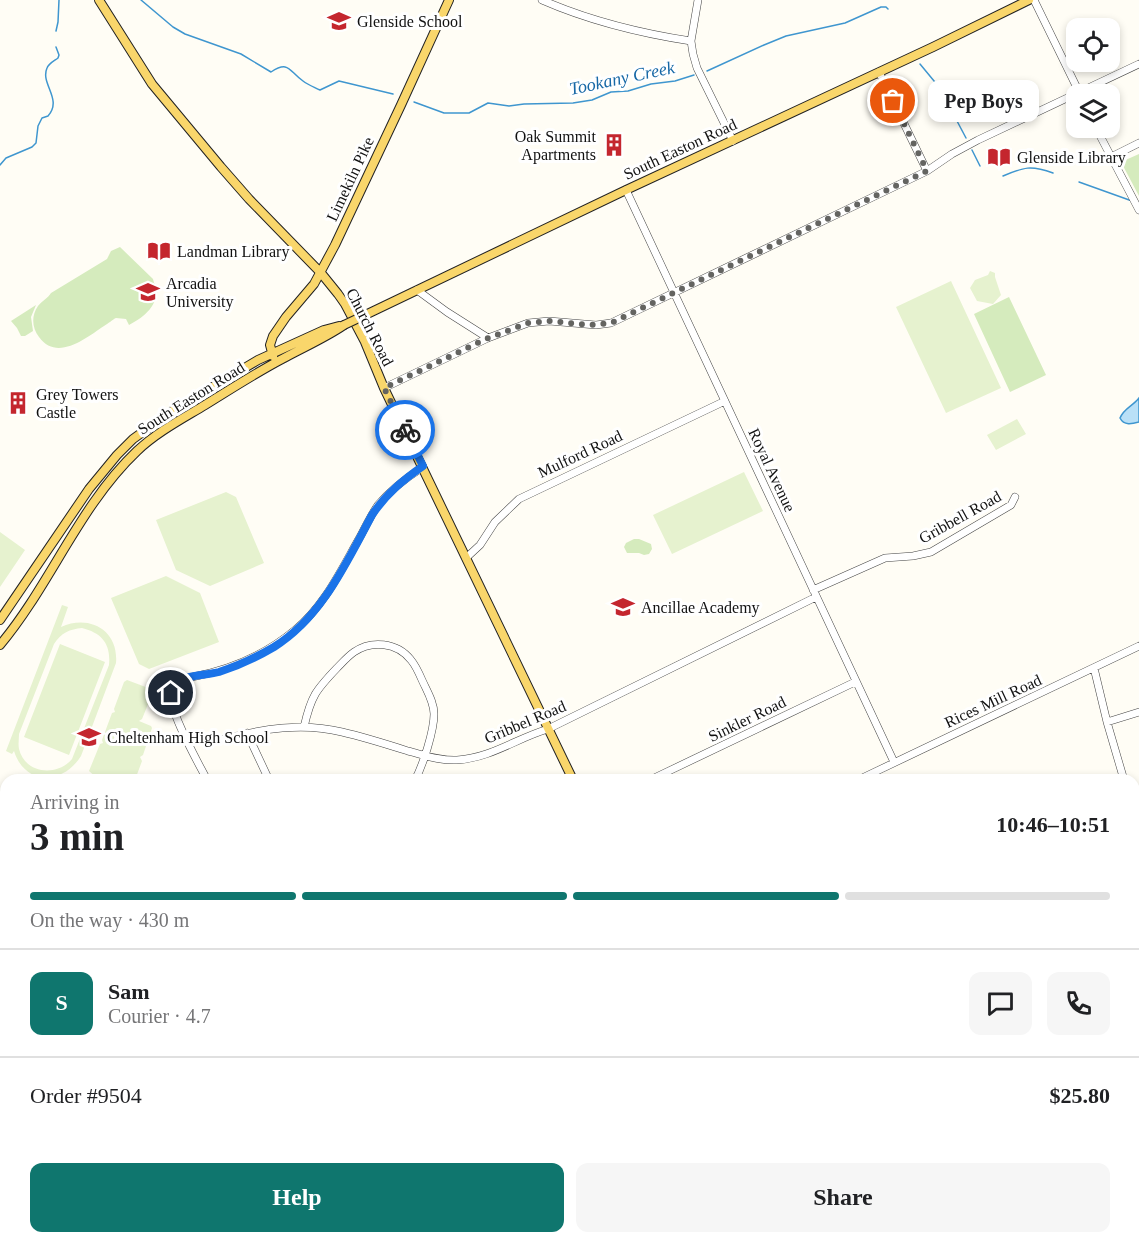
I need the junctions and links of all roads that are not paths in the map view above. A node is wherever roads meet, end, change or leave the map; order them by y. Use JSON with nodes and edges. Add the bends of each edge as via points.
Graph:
{"nodes":[{"id":1,"x":99,"y":0,"type":"edge"},
{"id":2,"x":449,"y":0,"type":"edge"},
{"id":3,"x":542,"y":0,"type":"edge"},
{"id":4,"x":698,"y":0,"type":"edge"},
{"id":5,"x":1029,"y":0,"type":"edge"},
{"id":6,"x":1034,"y":0,"type":"edge"},
{"id":7,"x":691,"y":41,"type":"junction"},
{"id":8,"x":1139,"y":64,"type":"edge"},
{"id":9,"x":879,"y":72,"type":"junction"},
{"id":10,"x":1075,"y":84,"type":"edge"},
{"id":11,"x":1098,"y":84,"type":"edge"},
{"id":12,"x":1066,"y":99,"type":"edge"},
{"id":13,"x":1101,"y":138,"type":"edge"},
{"id":14,"x":733,"y":141,"type":"junction"},
{"id":15,"x":1139,"y":144,"type":"edge"},
{"id":16,"x":1111,"y":158,"type":"junction"},
{"id":17,"x":927,"y":171,"type":"junction"},
{"id":18,"x":626,"y":190,"type":"junction"},
{"id":19,"x":1139,"y":210,"type":"edge"},
{"id":20,"x":321,"y":273,"type":"junction"},
{"id":21,"x":417,"y":290,"type":"junction"},
{"id":22,"x":674,"y":292,"type":"junction"},
{"id":23,"x":488,"y":338,"type":"junction"},
{"id":24,"x":274,"y":358,"type":"junction"},
{"id":25,"x":384,"y":388,"type":"junction"},
{"id":26,"x":725,"y":401,"type":"junction"},
{"id":27,"x":423,"y":466,"type":"junction"},
{"id":28,"x":1015,"y":497,"type":"dead end"},
{"id":29,"x":79,"y":503,"type":"junction"},
{"id":30,"x":88,"y":510,"type":"junction"},
{"id":31,"x":466,"y":558,"type":"junction"},
{"id":32,"x":814,"y":594,"type":"junction"},
{"id":33,"x":0,"y":620,"type":"edge"},
{"id":34,"x":0,"y":645,"type":"edge"},
{"id":35,"x":1139,"y":646,"type":"edge"},
{"id":36,"x":1094,"y":668,"type":"junction"},
{"id":37,"x":855,"y":682,"type":"junction"},
{"id":38,"x":1139,"y":712,"type":"edge"},
{"id":39,"x":1107,"y":722,"type":"junction"},
{"id":40,"x":304,"y":727,"type":"junction"},
{"id":41,"x":548,"y":729,"type":"junction"},
{"id":42,"x":247,"y":733,"type":"junction"},
{"id":43,"x":224,"y":739,"type":"dead end"},
{"id":44,"x":425,"y":755,"type":"junction"},
{"id":45,"x":894,"y":762,"type":"junction"},
{"id":46,"x":204,"y":774,"type":"edge"},
{"id":47,"x":266,"y":774,"type":"edge"},
{"id":48,"x":417,"y":774,"type":"edge"},
{"id":49,"x":570,"y":774,"type":"edge"},
{"id":50,"x":663,"y":774,"type":"edge"},
{"id":51,"x":870,"y":774,"type":"edge"},
{"id":52,"x":1122,"y":774,"type":"edge"}],
"edges":[{"from":1,"to":20,"type":"main road","name":"Church Road","via":[[152,84],[232,179]]},
{"from":2,"to":20,"type":"main road","name":"Limekiln Pike"},
{"from":3,"to":7,"type":"street","via":[[623,28]]},
{"from":4,"to":7,"type":"street"},
{"from":5,"to":9,"type":"main road","name":"South Easton Road"},
{"from":6,"to":10,"type":"street"},
{"from":7,"to":14,"type":"street","via":[[698,68]]},
{"from":8,"to":11,"type":"street"},
{"from":9,"to":14,"type":"main road","name":"South Easton Road"},
{"from":9,"to":17,"type":"street"},
{"from":12,"to":17,"type":"street","via":[[967,145]]},
{"from":13,"to":16,"type":"street"},
{"from":14,"to":18,"type":"main road","name":"South Easton Road"},
{"from":15,"to":16,"type":"street"},
{"from":16,"to":19,"type":"street"},
{"from":17,"to":22,"type":"street"},
{"from":18,"to":21,"type":"main road","name":"South Easton Road"},
{"from":18,"to":22,"type":"street","name":"Royal Avenue"},
{"from":20,"to":24,"type":"main road","name":"Limekiln Pike","via":[[273,336],[270,345]]},
{"from":20,"to":25,"type":"main road","name":"Church Road","via":[[345,304]]},
{"from":21,"to":23,"type":"street"},
{"from":21,"to":24,"type":"main road","name":"South Easton Road","bridge":true,"via":[[344,325],[324,330]]},
{"from":22,"to":23,"type":"street","via":[[606,325],[534,322]]},
{"from":22,"to":26,"type":"street","name":"Royal Avenue"},
{"from":23,"to":25,"type":"street"},
{"from":24,"to":29,"type":"main road","name":"South Easton Road","via":[[258,360],[153,424],[102,471]]},
{"from":24,"to":30,"type":"main road","name":"South Easton Road","via":[[154,436],[123,465]]},
{"from":25,"to":27,"type":"main road","name":"Church Road"},
{"from":26,"to":31,"type":"street","name":"Mulford Road","via":[[519,499]]},
{"from":26,"to":32,"type":"street","name":"Royal Avenue"},
{"from":27,"to":31,"type":"main road","name":"Church Road"},
{"from":27,"to":46,"type":"street","via":[[386,496],[326,597],[286,638],[236,665],[177,683],[171,702]]},
{"from":28,"to":32,"type":"street","name":"Gribbell Road","via":[[1011,505],[931,552],[885,558]]},
{"from":29,"to":30,"type":"main road"},
{"from":29,"to":33,"type":"main road","name":"South Easton Road"},
{"from":30,"to":34,"type":"main road","name":"South Easton Road"},
{"from":31,"to":41,"type":"main road","name":"Church Road"},
{"from":32,"to":37,"type":"street","name":"Royal Avenue"},
{"from":32,"to":41,"type":"street","name":"Gribbel Road"},
{"from":35,"to":36,"type":"street","name":"Rices Mill Road"},
{"from":36,"to":39,"type":"street"},
{"from":36,"to":45,"type":"street","name":"Rices Mill Road"},
{"from":37,"to":45,"type":"street","name":"Royal Avenue"},
{"from":37,"to":50,"type":"street","name":"Sinkler Road"},
{"from":38,"to":39,"type":"street"},
{"from":39,"to":52,"type":"street"},
{"from":40,"to":42,"type":"street","name":"Gribbel Road"},
{"from":40,"to":44,"type":"street","name":"Gribbel Road","via":[[341,731]]},
{"from":40,"to":44,"type":"street","via":[[316,692],[348,657],[368,646],[389,645],[412,660],[432,701],[433,728]]},
{"from":41,"to":44,"type":"street","name":"Gribbel Road","via":[[474,758],[455,760]]},
{"from":41,"to":49,"type":"main road","name":"Church Road"},
{"from":42,"to":43,"type":"street","name":"Gribbel Road"},
{"from":42,"to":47,"type":"street"},
{"from":44,"to":48,"type":"street"},
{"from":45,"to":51,"type":"street","name":"Rices Mill Road"}]}
